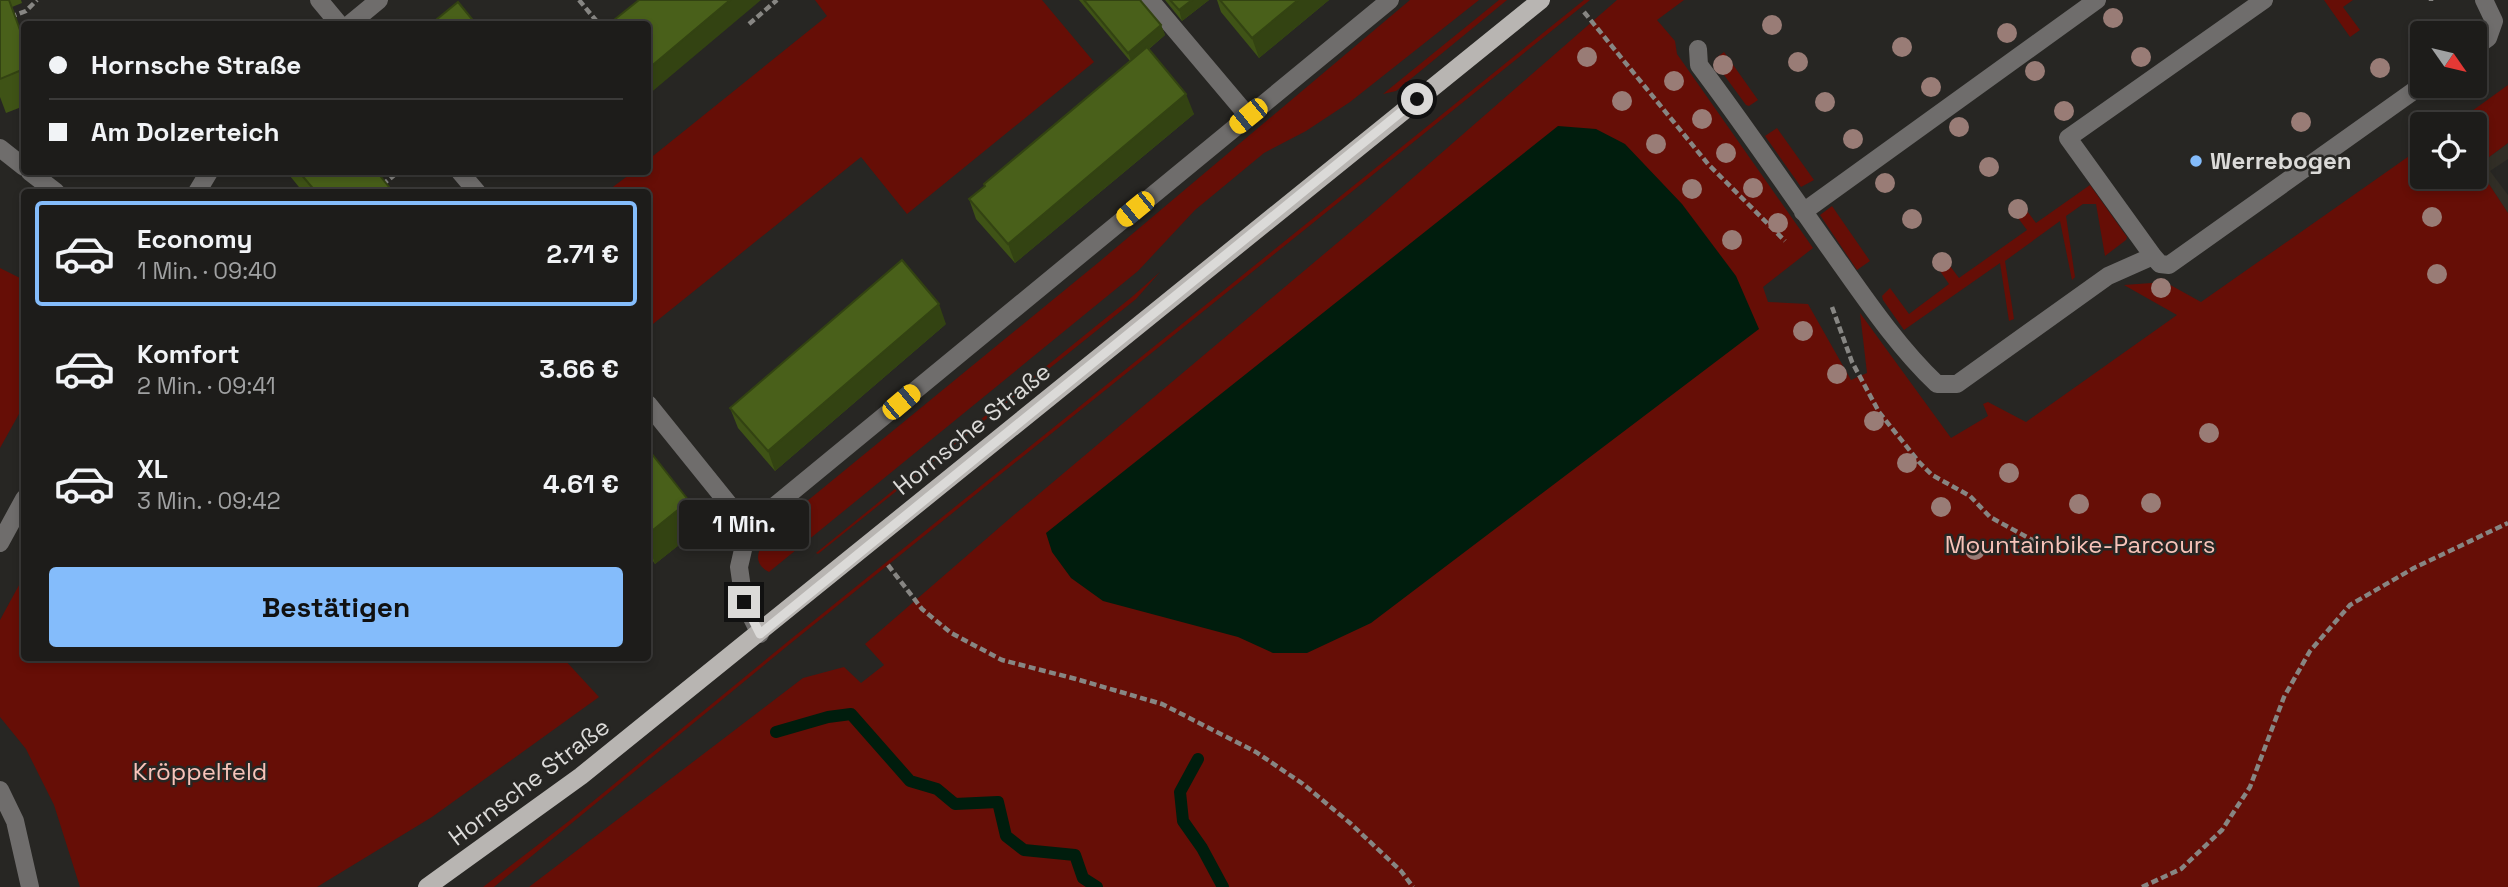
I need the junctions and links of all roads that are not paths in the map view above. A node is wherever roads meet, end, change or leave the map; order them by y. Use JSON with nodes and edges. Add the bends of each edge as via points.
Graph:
{"nodes":[{"id":1,"x":319,"y":0,"type":"edge"},
{"id":2,"x":379,"y":0,"type":"edge"},
{"id":3,"x":1150,"y":0,"type":"edge"},
{"id":4,"x":1390,"y":0,"type":"edge"},
{"id":5,"x":1541,"y":0,"type":"edge"},
{"id":6,"x":2097,"y":0,"type":"edge"},
{"id":7,"x":2264,"y":0,"type":"edge"},
{"id":8,"x":2484,"y":0,"type":"edge"},
{"id":9,"x":336,"y":21,"type":"edge"},
{"id":10,"x":354,"y":21,"type":"edge"},
{"id":11,"x":2487,"y":33,"type":"edge"},
{"id":12,"x":1698,"y":49,"type":"dead end"},
{"id":13,"x":2410,"y":94,"type":"edge"},
{"id":14,"x":1248,"y":116,"type":"junction"},
{"id":15,"x":0,"y":148,"type":"edge"},
{"id":16,"x":21,"y":165,"type":"edge"},
{"id":17,"x":34,"y":175,"type":"edge"},
{"id":18,"x":463,"y":175,"type":"edge"},
{"id":19,"x":52,"y":189,"type":"edge"},
{"id":20,"x":474,"y":189,"type":"edge"},
{"id":21,"x":1803,"y":212,"type":"junction"},
{"id":22,"x":2153,"y":256,"type":"junction"},
{"id":23,"x":651,"y":408,"type":"edge"},
{"id":24,"x":21,"y":504,"type":"edge"},
{"id":25,"x":748,"y":528,"type":"junction"},
{"id":26,"x":0,"y":543,"type":"edge"},
{"id":27,"x":760,"y":634,"type":"junction"},
{"id":28,"x":0,"y":790,"type":"edge"},
{"id":29,"x":30,"y":887,"type":"edge"},
{"id":30,"x":427,"y":887,"type":"edge"}],
"edges":[{"from":1,"to":9,"type":"street"},
{"from":2,"to":10,"type":"street"},
{"from":3,"to":14,"type":"street"},
{"from":4,"to":14,"type":"street"},
{"from":5,"to":27,"type":"main road","name":"Hornsche Straße"},
{"from":6,"to":21,"type":"street"},
{"from":7,"to":22,"type":"street","via":[[2068,138]]},
{"from":8,"to":11,"type":"street","via":[[2494,21]]},
{"from":12,"to":21,"type":"street","via":[[1699,65]]},
{"from":13,"to":22,"type":"street","via":[[2169,265],[2160,264]]},
{"from":14,"to":25,"type":"street"},
{"from":15,"to":16,"type":"street"},
{"from":17,"to":19,"type":"street"},
{"from":18,"to":20,"type":"street"},
{"from":21,"to":22,"type":"street","via":[[1858,289],[1937,384],[1957,384],[2108,276]]},
{"from":23,"to":25,"type":"street"},
{"from":24,"to":26,"type":"street"},
{"from":25,"to":27,"type":"street","via":[[738,567],[744,602]]},
{"from":27,"to":30,"type":"main road","name":"Hornsche Straße","via":[[581,776]]},
{"from":28,"to":29,"type":"street","via":[[15,821]]}]}
